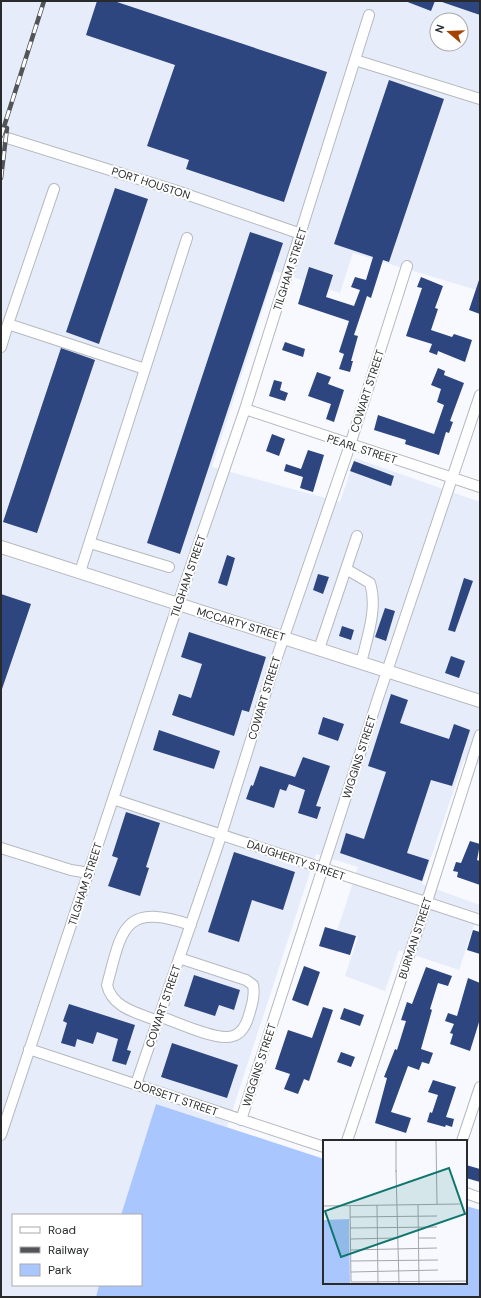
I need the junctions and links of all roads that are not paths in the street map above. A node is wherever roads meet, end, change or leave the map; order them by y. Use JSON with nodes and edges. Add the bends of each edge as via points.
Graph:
{"nodes":[{"id":1,"x":368,"y":16,"type":"dead end"},
{"id":2,"x":355,"y":60,"type":"junction"},
{"id":3,"x":480,"y":99,"type":"edge"},
{"id":4,"x":1,"y":136,"type":"edge"},
{"id":5,"x":54,"y":189,"type":"dead end"},
{"id":6,"x":301,"y":234,"type":"junction"},
{"id":7,"x":187,"y":238,"type":"dead end"},
{"id":8,"x":407,"y":266,"type":"dead end"},
{"id":9,"x":8,"y":324,"type":"junction"},
{"id":10,"x":1,"y":347,"type":"edge"},
{"id":11,"x":145,"y":369,"type":"junction"},
{"id":12,"x":480,"y":395,"type":"edge"},
{"id":13,"x":245,"y":409,"type":"junction"},
{"id":14,"x":350,"y":445,"type":"junction"},
{"id":15,"x":452,"y":478,"type":"junction"},
{"id":16,"x":480,"y":487,"type":"edge"},
{"id":17,"x":357,"y":536,"type":"dead end"},
{"id":18,"x":90,"y":543,"type":"junction"},
{"id":19,"x":1,"y":547,"type":"edge"},
{"id":20,"x":169,"y":567,"type":"dead end"},
{"id":21,"x":346,"y":569,"type":"junction"},
{"id":22,"x":80,"y":572,"type":"junction"},
{"id":23,"x":178,"y":604,"type":"junction"},
{"id":24,"x":284,"y":637,"type":"junction"},
{"id":25,"x":319,"y":649,"type":"junction"},
{"id":26,"x":361,"y":663,"type":"junction"},
{"id":27,"x":387,"y":672,"type":"junction"},
{"id":28,"x":480,"y":701,"type":"edge"},
{"id":29,"x":480,"y":735,"type":"edge"},
{"id":30,"x":113,"y":799,"type":"junction"},
{"id":31,"x":222,"y":835,"type":"junction"},
{"id":32,"x":1,"y":848,"type":"edge"},
{"id":33,"x":323,"y":870,"type":"junction"},
{"id":34,"x":89,"y":873,"type":"junction"},
{"id":35,"x":427,"y":904,"type":"junction"},
{"id":36,"x":480,"y":920,"type":"edge"},
{"id":37,"x":191,"y":925,"type":"junction"},
{"id":38,"x":179,"y":958,"type":"junction"},
{"id":39,"x":158,"y":1018,"type":"junction"},
{"id":40,"x":29,"y":1049,"type":"junction"},
{"id":41,"x":136,"y":1084,"type":"junction"},
{"id":42,"x":480,"y":1087,"type":"edge"},
{"id":43,"x":241,"y":1120,"type":"junction"},
{"id":44,"x":1,"y":1135,"type":"edge"},
{"id":45,"x":347,"y":1140,"type":"edge"},
{"id":46,"x":462,"y":1140,"type":"edge"},
{"id":47,"x":323,"y":1147,"type":"edge"},
{"id":48,"x":467,"y":1194,"type":"edge"},
{"id":49,"x":480,"y":1198,"type":"edge"}],
"edges":[{"from":1,"to":2,"type":"street","name":"TILGHAM STREET"},
{"from":2,"to":3,"type":"street"},
{"from":2,"to":6,"type":"street","name":"TILGHAM STREET"},
{"from":4,"to":6,"type":"street","name":"PORT HOUSTON","via":[[174,190]]},
{"from":5,"to":9,"type":"street"},
{"from":6,"to":13,"type":"street","name":"TILGHAM STREET"},
{"from":7,"to":11,"type":"street"},
{"from":8,"to":14,"type":"street","name":"COWART STREET"},
{"from":9,"to":10,"type":"street"},
{"from":9,"to":11,"type":"street"},
{"from":11,"to":18,"type":"street"},
{"from":12,"to":15,"type":"street","name":"WIGGINS STREET"},
{"from":13,"to":14,"type":"street","name":"PEARL STREET"},
{"from":13,"to":23,"type":"street","name":"TILGHAM STREET"},
{"from":14,"to":15,"type":"street","name":"PEARL STREET"},
{"from":14,"to":24,"type":"street","name":"COWART STREET"},
{"from":15,"to":16,"type":"street","name":"PEARL STREET"},
{"from":15,"to":27,"type":"street","name":"WIGGINS STREET"},
{"from":17,"to":21,"type":"street"},
{"from":18,"to":20,"type":"street"},
{"from":18,"to":22,"type":"street"},
{"from":19,"to":22,"type":"main road","name":"MCCARTY STREET"},
{"from":21,"to":25,"type":"street"},
{"from":21,"to":26,"type":"street","via":[[370,583],[372,592],[370,626]]},
{"from":22,"to":23,"type":"main road","name":"MCCARTY STREET"},
{"from":23,"to":24,"type":"main road","name":"MCCARTY STREET"},
{"from":23,"to":30,"type":"street","name":"TILGHAM STREET"},
{"from":24,"to":25,"type":"main road","name":"MCCARTY STREET"},
{"from":24,"to":31,"type":"street","name":"COWART STREET"},
{"from":25,"to":26,"type":"main road","name":"MCCARTY STREET"},
{"from":26,"to":27,"type":"main road","name":"MCCARTY STREET"},
{"from":27,"to":28,"type":"main road","name":"MCCARTY STREET"},
{"from":27,"to":33,"type":"street","name":"WIGGINS STREET"},
{"from":29,"to":35,"type":"street","name":"BURMAN STREET"},
{"from":30,"to":31,"type":"street","name":"DAUGHERTY STREET"},
{"from":30,"to":34,"type":"street","name":"TILGHAM STREET"},
{"from":31,"to":33,"type":"street","name":"DAUGHERTY STREET"},
{"from":31,"to":37,"type":"street","name":"COWART STREET"},
{"from":32,"to":34,"type":"street","via":[[71,870]]},
{"from":33,"to":35,"type":"street","name":"DAUGHERTY STREET"},
{"from":33,"to":43,"type":"street","name":"WIGGINS STREET"},
{"from":34,"to":40,"type":"street","name":"TILGHAM STREET"},
{"from":35,"to":36,"type":"street","name":"DAUGHERTY STREET"},
{"from":35,"to":45,"type":"street","name":"BURMAN STREET"},
{"from":37,"to":38,"type":"street","name":"COWART STREET"},
{"from":37,"to":39,"type":"street","via":[[152,916],[126,927],[120,936],[107,985],[109,993],[117,1004]]},
{"from":38,"to":39,"type":"street","name":"COWART STREET"},
{"from":38,"to":39,"type":"street","via":[[253,984],[255,992],[247,1022],[243,1030],[228,1038]]},
{"from":39,"to":41,"type":"street","name":"COWART STREET"},
{"from":40,"to":41,"type":"street","name":"DORSETT STREET"},
{"from":40,"to":44,"type":"street","name":"TILGHAM STREET"},
{"from":41,"to":43,"type":"street","name":"DORSETT STREET"},
{"from":42,"to":46,"type":"street"},
{"from":43,"to":47,"type":"street","name":"DORSETT STREET"},
{"from":48,"to":49,"type":"street"}]}
